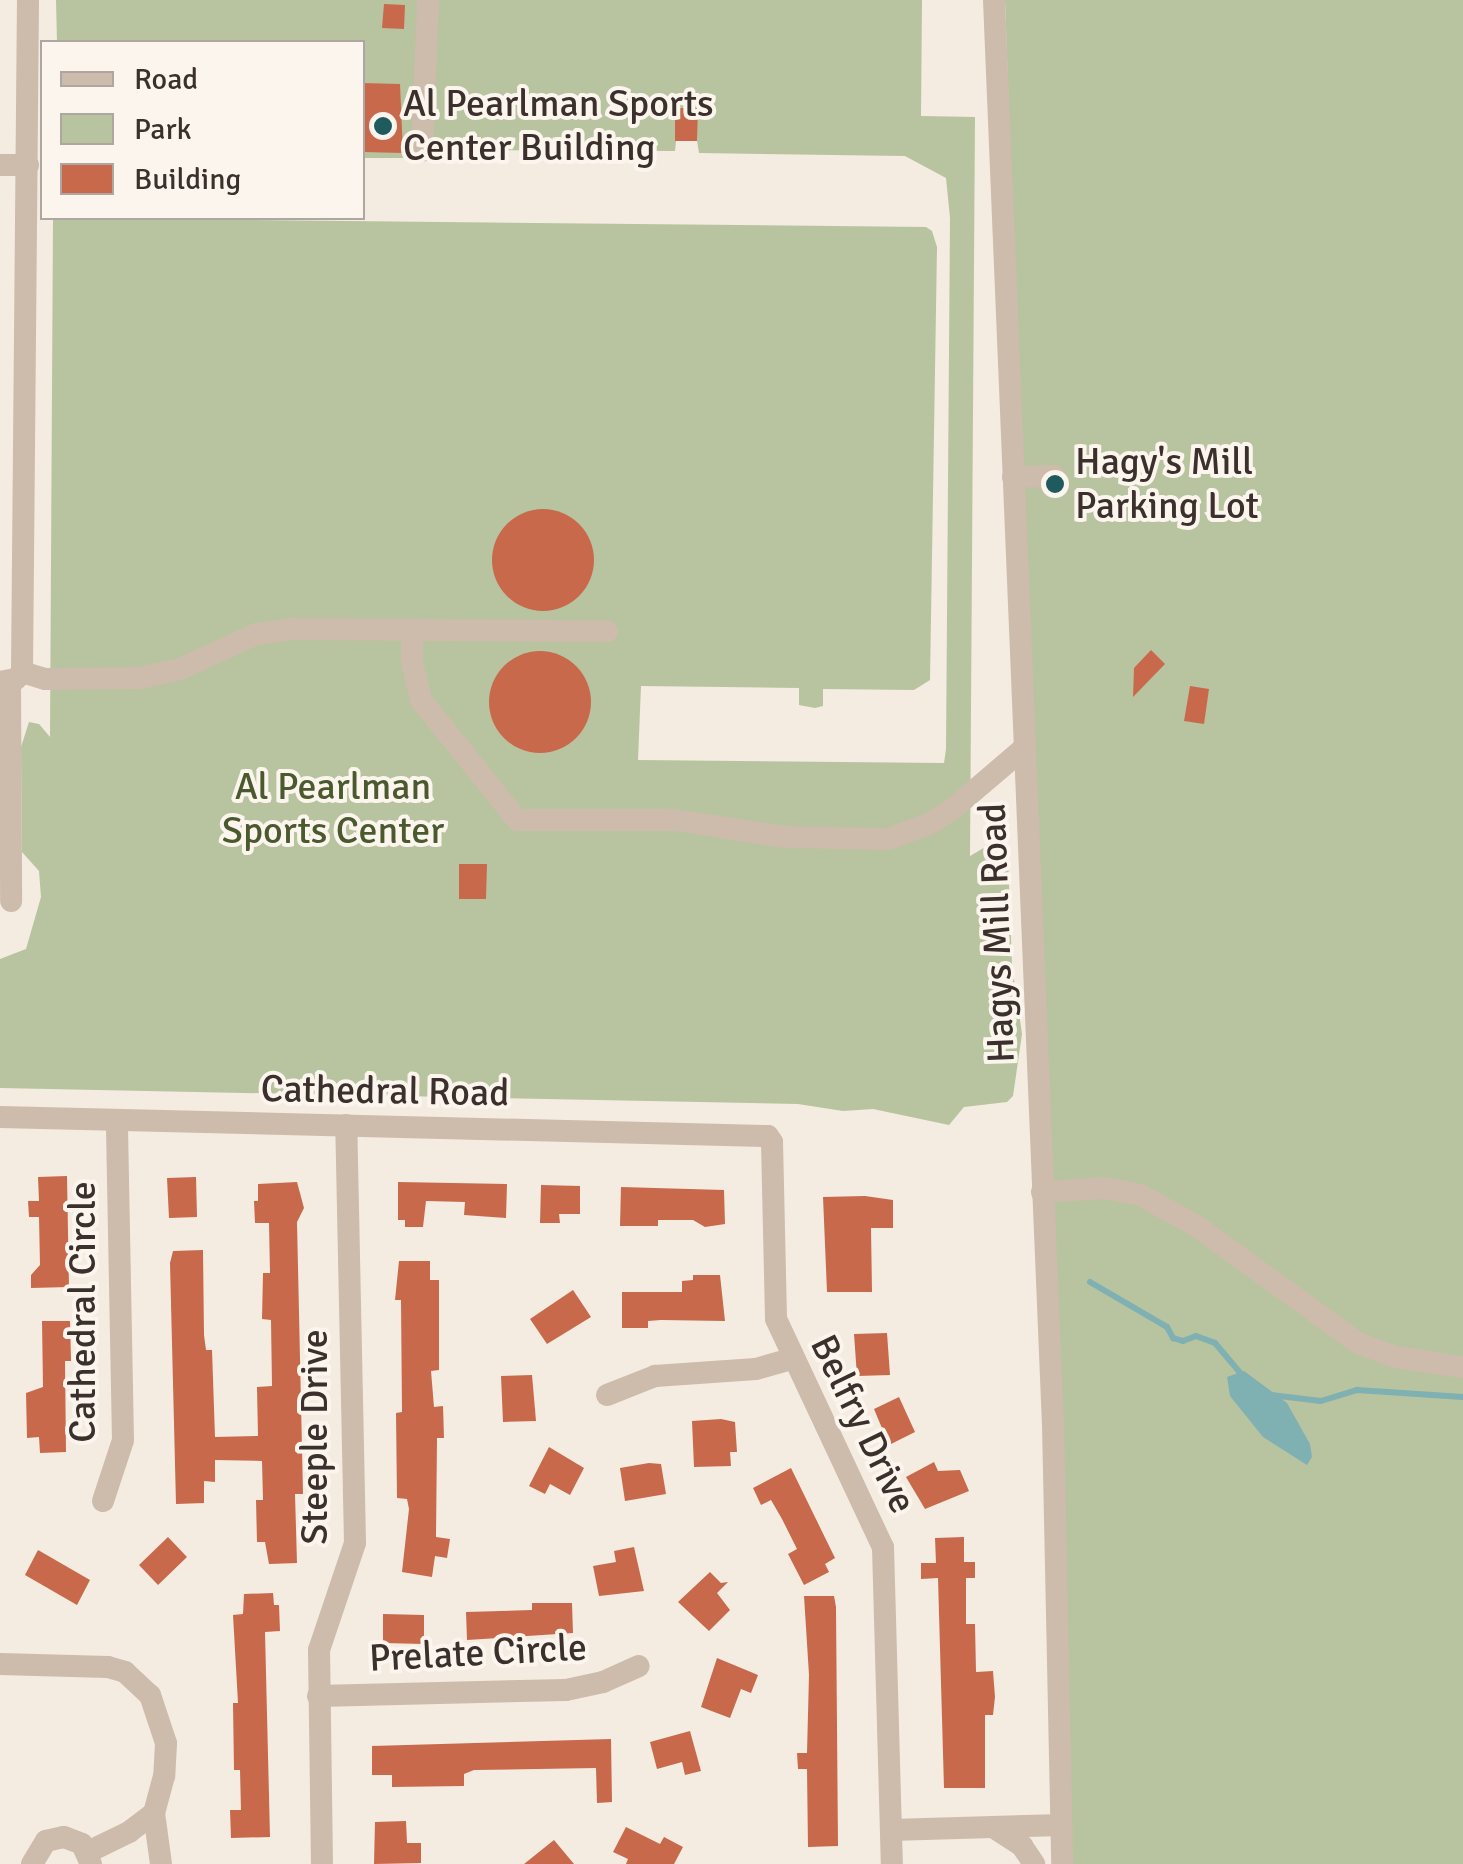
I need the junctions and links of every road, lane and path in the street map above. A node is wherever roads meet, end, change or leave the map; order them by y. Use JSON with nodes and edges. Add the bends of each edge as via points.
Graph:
{"nodes":[{"id":1,"x":28,"y":0,"type":"edge"},
{"id":2,"x":428,"y":0,"type":"edge"},
{"id":3,"x":994,"y":0,"type":"edge"},
{"id":4,"x":422,"y":150,"type":"dead end"},
{"id":5,"x":0,"y":165,"type":"edge"},
{"id":6,"x":28,"y":165,"type":"junction"},
{"id":7,"x":1054,"y":476,"type":"dead end"},
{"id":8,"x":1013,"y":477,"type":"junction"},
{"id":9,"x":412,"y":629,"type":"junction"},
{"id":10,"x":607,"y":631,"type":"dead end"},
{"id":11,"x":12,"y":679,"type":"edge"},
{"id":12,"x":1024,"y":748,"type":"junction"},
{"id":13,"x":11,"y":901,"type":"dead end"},
{"id":14,"x":0,"y":1118,"type":"edge"},
{"id":15,"x":117,"y":1120,"type":"junction"},
{"id":16,"x":346,"y":1124,"type":"junction"},
{"id":17,"x":768,"y":1136,"type":"joint"},
{"id":18,"x":1042,"y":1192,"type":"junction"},
{"id":19,"x":792,"y":1359,"type":"junction"},
{"id":20,"x":1463,"y":1367,"type":"edge"},
{"id":21,"x":607,"y":1395,"type":"dead end"},
{"id":22,"x":104,"y":1501,"type":"dead end"},
{"id":23,"x":0,"y":1664,"type":"edge"},
{"id":24,"x":639,"y":1666,"type":"dead end"},
{"id":25,"x":318,"y":1696,"type":"junction"},
{"id":26,"x":154,"y":1813,"type":"junction"},
{"id":27,"x":1062,"y":1825,"type":"junction"},
{"id":28,"x":993,"y":1827,"type":"junction"},
{"id":29,"x":891,"y":1830,"type":"junction"},
{"id":30,"x":90,"y":1858,"type":"edge"},
{"id":31,"x":32,"y":1864,"type":"edge"},
{"id":32,"x":161,"y":1864,"type":"edge"},
{"id":33,"x":322,"y":1864,"type":"edge"},
{"id":34,"x":892,"y":1864,"type":"edge"},
{"id":35,"x":1034,"y":1864,"type":"edge"},
{"id":36,"x":1062,"y":1864,"type":"edge"}],
"edges":[{"from":1,"to":6,"type":"street"},
{"from":2,"to":4,"type":"street"},
{"from":3,"to":8,"type":"street","name":"Hagys Mill Road"},
{"from":5,"to":6,"type":"street"},
{"from":6,"to":11,"type":"street"},
{"from":7,"to":8,"type":"street"},
{"from":8,"to":12,"type":"street","name":"Hagys Mill Road"},
{"from":9,"to":10,"type":"street"},
{"from":9,"to":11,"type":"street","via":[[274,631],[141,678]]},
{"from":9,"to":12,"type":"street","via":[[421,700],[518,820],[676,820],[785,837],[888,839],[955,807]]},
{"from":11,"to":13,"type":"street"},
{"from":12,"to":18,"type":"street","name":"Hagys Mill Road"},
{"from":14,"to":15,"type":"street","name":"Cathedral Road"},
{"from":15,"to":16,"type":"street","name":"Cathedral Road"},
{"from":15,"to":22,"type":"street","name":"Cathedral Circle","via":[[123,1440]]},
{"from":16,"to":17,"type":"street","name":"Cathedral Road"},
{"from":16,"to":25,"type":"street","name":"Steeple Drive","via":[[355,1543],[323,1633]]},
{"from":17,"to":19,"type":"street","name":"Belfry Drive","via":[[774,1306]]},
{"from":18,"to":20,"type":"street","via":[[1105,1188],[1140,1194],[1195,1225],[1358,1343],[1396,1357]]},
{"from":18,"to":27,"type":"street","name":"Hagys Mill Road"},
{"from":19,"to":21,"type":"street","via":[[756,1369],[655,1376]]},
{"from":19,"to":29,"type":"street","name":"Belfry Drive","via":[[883,1547]]},
{"from":23,"to":26,"type":"street","via":[[108,1666],[138,1682],[157,1708],[166,1743]]},
{"from":24,"to":25,"type":"street","name":"Prelate Circle","via":[[566,1690]]},
{"from":25,"to":33,"type":"street","name":"Steeple Drive"},
{"from":26,"to":30,"type":"street"},
{"from":26,"to":32,"type":"street"},
{"from":27,"to":28,"type":"street"},
{"from":27,"to":36,"type":"street","name":"Hagys Mill Road"},
{"from":28,"to":29,"type":"street"},
{"from":28,"to":35,"type":"street","via":[[1022,1846]]},
{"from":29,"to":34,"type":"street","name":"Belfry Drive"},
{"from":30,"to":31,"type":"street","via":[[74,1839],[55,1837],[39,1847]]}]}
